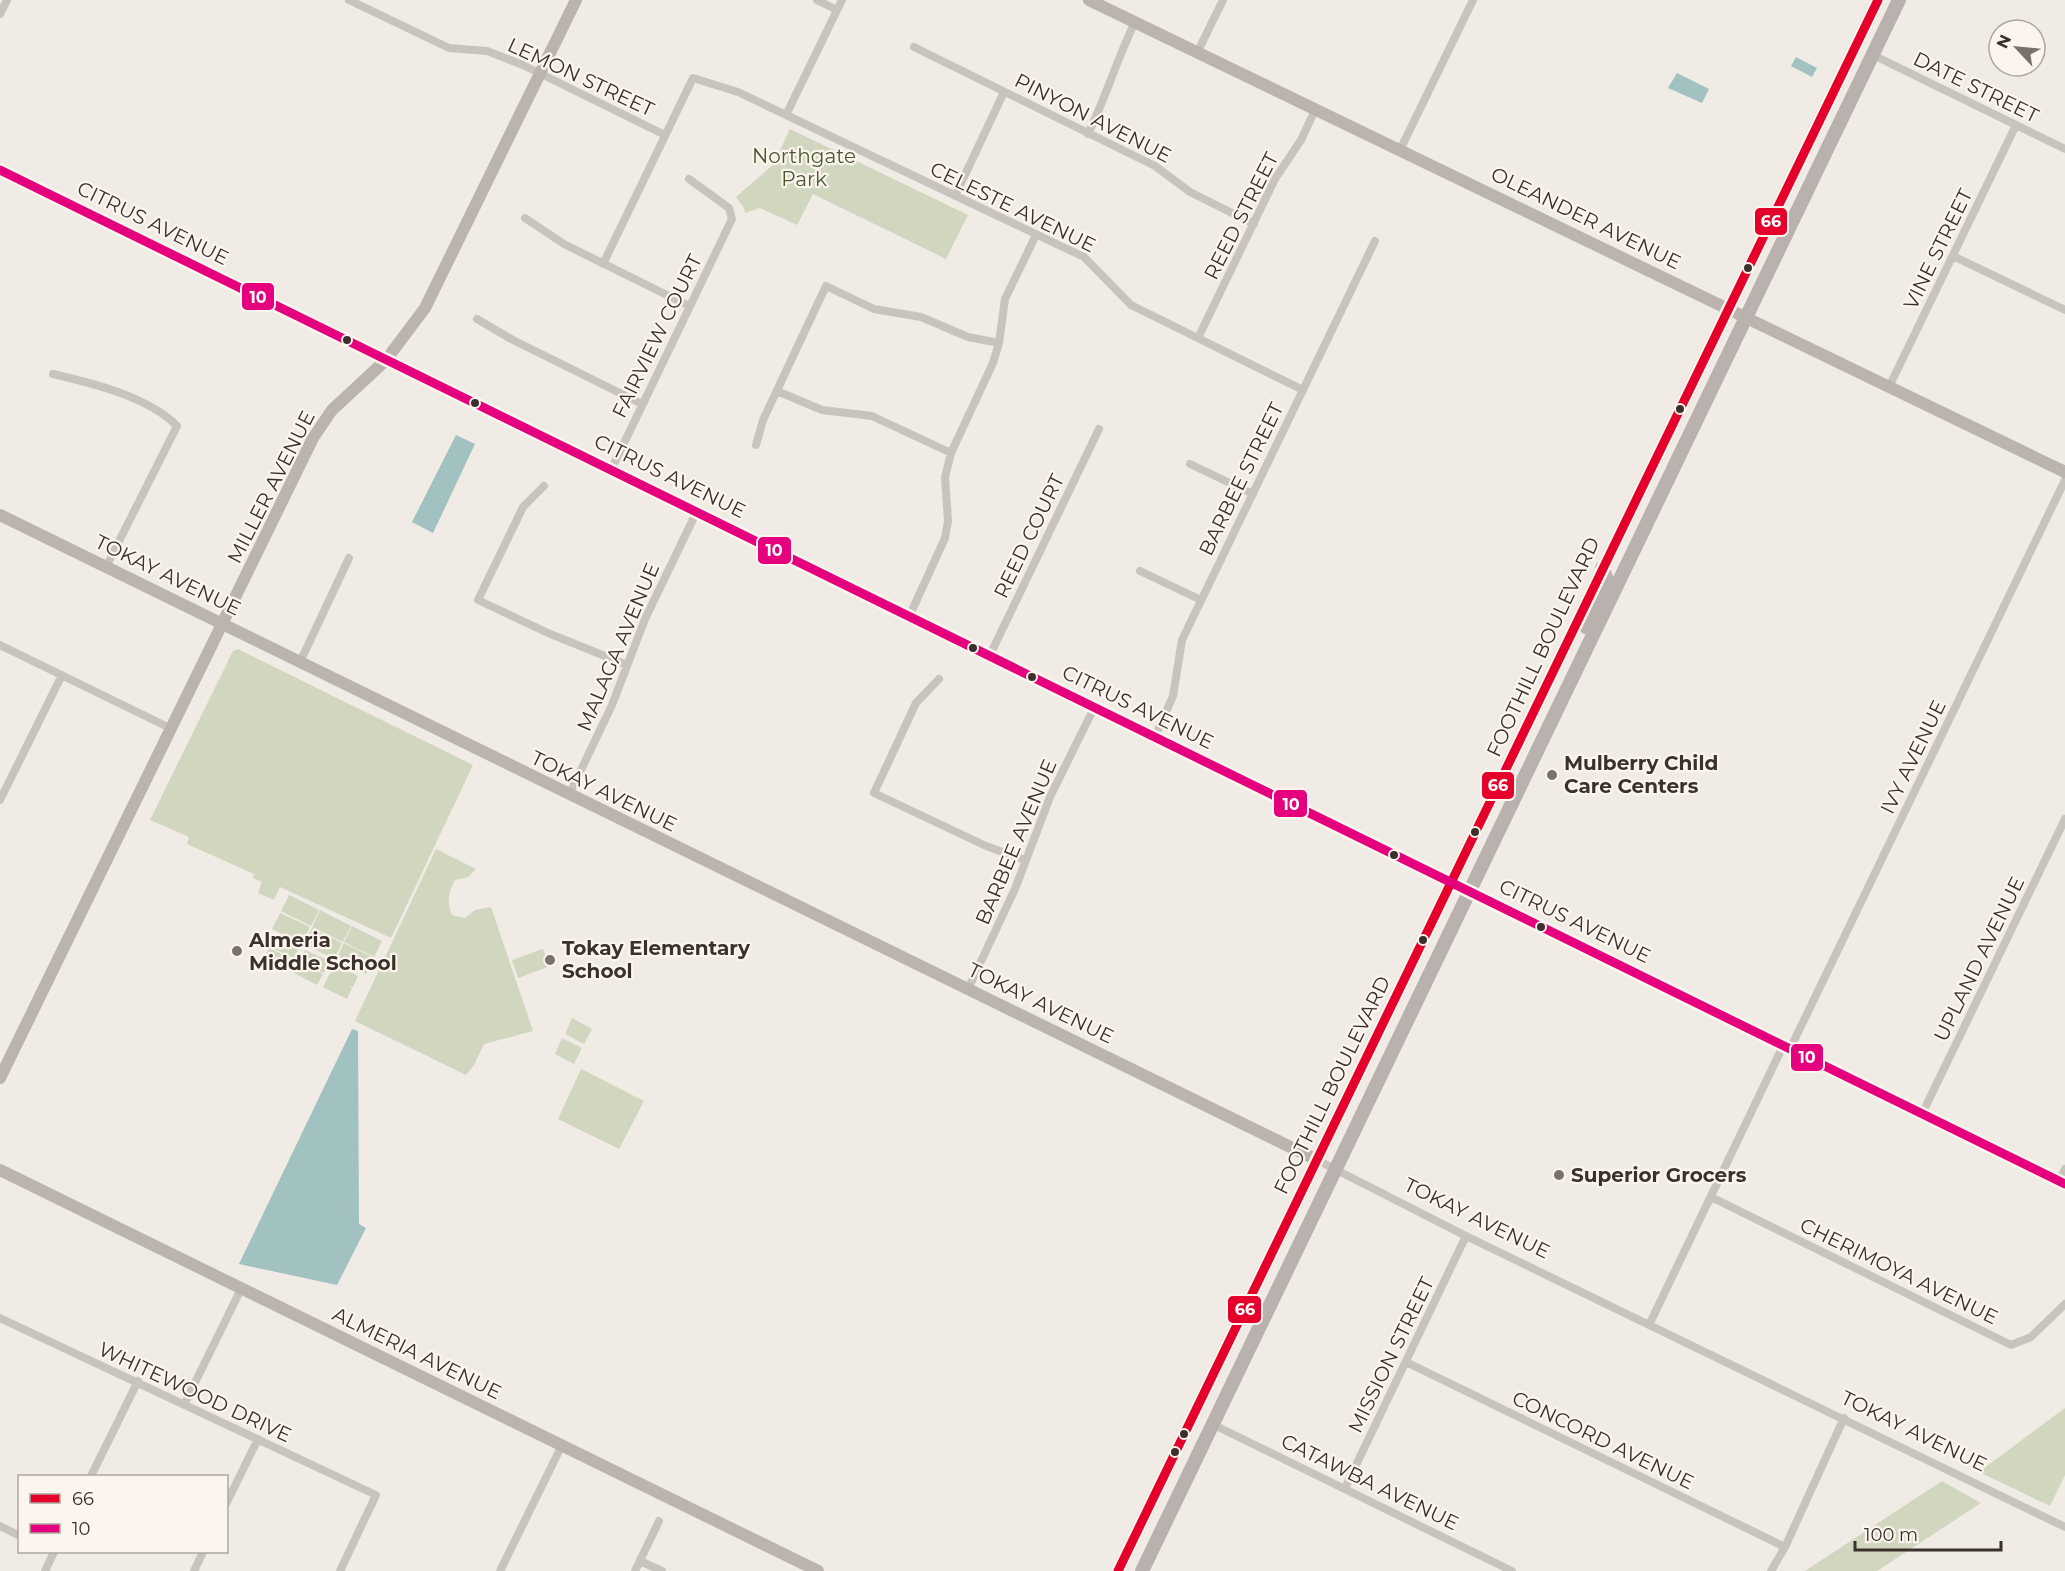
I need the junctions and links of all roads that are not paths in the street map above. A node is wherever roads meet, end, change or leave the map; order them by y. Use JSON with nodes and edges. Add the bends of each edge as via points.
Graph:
{"nodes":[{"id":1,"x":7,"y":0,"type":"edge"},
{"id":2,"x":349,"y":0,"type":"edge"},
{"id":3,"x":576,"y":0,"type":"edge"},
{"id":4,"x":818,"y":0,"type":"edge"},
{"id":5,"x":842,"y":0,"type":"edge"},
{"id":6,"x":1089,"y":0,"type":"edge"},
{"id":7,"x":1223,"y":0,"type":"edge"},
{"id":8,"x":1473,"y":0,"type":"edge"},
{"id":9,"x":1878,"y":0,"type":"edge"},
{"id":10,"x":1899,"y":0,"type":"edge"},
{"id":11,"x":837,"y":10,"type":"junction"},
{"id":12,"x":0,"y":14,"type":"edge"},
{"id":13,"x":1135,"y":22,"type":"junction"},
{"id":14,"x":914,"y":47,"type":"dead end"},
{"id":15,"x":1197,"y":53,"type":"junction"},
{"id":16,"x":1873,"y":55,"type":"junction"},
{"id":17,"x":540,"y":74,"type":"junction"},
{"id":18,"x":1004,"y":92,"type":"junction"},
{"id":19,"x":1315,"y":110,"type":"junction"},
{"id":20,"x":786,"y":115,"type":"junction"},
{"id":21,"x":2016,"y":125,"type":"junction"},
{"id":22,"x":1088,"y":134,"type":"junction"},
{"id":23,"x":665,"y":135,"type":"junction"},
{"id":24,"x":2065,"y":149,"type":"edge"},
{"id":25,"x":1400,"y":150,"type":"junction"},
{"id":26,"x":0,"y":170,"type":"edge"},
{"id":27,"x":689,"y":178,"type":"dead end"},
{"id":28,"x":955,"y":196,"type":"junction"},
{"id":29,"x":525,"y":218,"type":"dead end"},
{"id":30,"x":1254,"y":224,"type":"junction"},
{"id":31,"x":1036,"y":235,"type":"junction"},
{"id":32,"x":1375,"y":241,"type":"dead end"},
{"id":33,"x":1953,"y":256,"type":"junction"},
{"id":34,"x":603,"y":264,"type":"junction"},
{"id":35,"x":690,"y":306,"type":"junction"},
{"id":36,"x":1728,"y":309,"type":"junction"},
{"id":37,"x":2065,"y":310,"type":"edge"},
{"id":38,"x":1745,"y":318,"type":"junction"},
{"id":39,"x":477,"y":319,"type":"dead end"},
{"id":40,"x":1198,"y":338,"type":"junction"},
{"id":41,"x":999,"y":343,"type":"junction"},
{"id":42,"x":386,"y":360,"type":"junction"},
{"id":43,"x":53,"y":374,"type":"dead end"},
{"id":44,"x":1889,"y":387,"type":"junction"},
{"id":45,"x":1303,"y":390,"type":"junction"},
{"id":46,"x":777,"y":391,"type":"junction"},
{"id":47,"x":642,"y":404,"type":"junction"},
{"id":48,"x":1099,"y":429,"type":"dead end"},
{"id":49,"x":756,"y":444,"type":"dead end"},
{"id":50,"x":951,"y":453,"type":"junction"},
{"id":51,"x":1190,"y":464,"type":"dead end"},
{"id":52,"x":612,"y":468,"type":"junction"},
{"id":53,"x":2065,"y":472,"type":"edge"},
{"id":54,"x":2065,"y":480,"type":"edge"},
{"id":55,"x":544,"y":486,"type":"dead end"},
{"id":56,"x":1253,"y":494,"type":"junction"},
{"id":57,"x":697,"y":511,"type":"junction"},
{"id":58,"x":0,"y":515,"type":"edge"},
{"id":59,"x":349,"y":558,"type":"dead end"},
{"id":60,"x":106,"y":567,"type":"junction"},
{"id":61,"x":1602,"y":568,"type":"junction"},
{"id":62,"x":1140,"y":571,"type":"dead end"},
{"id":63,"x":1201,"y":600,"type":"junction"},
{"id":64,"x":909,"y":617,"type":"junction"},
{"id":65,"x":224,"y":624,"type":"junction"},
{"id":66,"x":0,"y":645,"type":"edge"},
{"id":67,"x":989,"y":657,"type":"junction"},
{"id":68,"x":300,"y":662,"type":"junction"},
{"id":69,"x":627,"y":665,"type":"junction"},
{"id":70,"x":1577,"y":666,"type":"junction"},
{"id":71,"x":62,"y":675,"type":"junction"},
{"id":72,"x":939,"y":679,"type":"dead end"},
{"id":73,"x":1094,"y":708,"type":"junction"},
{"id":74,"x":172,"y":729,"type":"junction"},
{"id":75,"x":1155,"y":737,"type":"junction"},
{"id":76,"x":0,"y":777,"type":"edge"},
{"id":77,"x":9,"y":781,"type":"junction"},
{"id":78,"x":569,"y":795,"type":"junction"},
{"id":79,"x":0,"y":800,"type":"edge"},
{"id":80,"x":2065,"y":819,"type":"edge"},
{"id":81,"x":1025,"y":860,"type":"junction"},
{"id":82,"x":1453,"y":883,"type":"junction"},
{"id":83,"x":1469,"y":890,"type":"junction"},
{"id":84,"x":968,"y":989,"type":"junction"},
{"id":85,"x":1786,"y":1048,"type":"junction"},
{"id":86,"x":0,"y":1078,"type":"edge"},
{"id":87,"x":1922,"y":1113,"type":"junction"},
{"id":88,"x":1317,"y":1160,"type":"junction"},
{"id":89,"x":2065,"y":1168,"type":"edge"},
{"id":90,"x":1335,"y":1169,"type":"junction"},
{"id":91,"x":0,"y":1170,"type":"edge"},
{"id":92,"x":2062,"y":1183,"type":"edge"},
{"id":93,"x":1711,"y":1197,"type":"junction"},
{"id":94,"x":1466,"y":1236,"type":"junction"},
{"id":95,"x":241,"y":1289,"type":"junction"},
{"id":96,"x":2065,"y":1304,"type":"edge"},
{"id":97,"x":0,"y":1318,"type":"edge"},
{"id":98,"x":1650,"y":1323,"type":"junction"},
{"id":99,"x":1406,"y":1362,"type":"junction"},
{"id":100,"x":138,"y":1381,"type":"junction"},
{"id":101,"x":185,"y":1403,"type":"junction"},
{"id":102,"x":1844,"y":1418,"type":"junction"},
{"id":103,"x":1212,"y":1424,"type":"junction"},
{"id":104,"x":258,"y":1439,"type":"junction"},
{"id":105,"x":562,"y":1445,"type":"junction"},
{"id":106,"x":91,"y":1475,"type":"edge"},
{"id":107,"x":1345,"y":1488,"type":"junction"},
{"id":108,"x":228,"y":1500,"type":"edge"},
{"id":109,"x":659,"y":1521,"type":"dead end"},
{"id":110,"x":0,"y":1526,"type":"edge"},
{"id":111,"x":2065,"y":1527,"type":"edge"},
{"id":112,"x":18,"y":1535,"type":"edge"},
{"id":113,"x":1785,"y":1547,"type":"junction"},
{"id":114,"x":53,"y":1553,"type":"edge"},
{"id":115,"x":202,"y":1553,"type":"edge"},
{"id":116,"x":640,"y":1561,"type":"junction"},
{"id":117,"x":45,"y":1571,"type":"edge"},
{"id":118,"x":194,"y":1571,"type":"edge"},
{"id":119,"x":340,"y":1571,"type":"edge"},
{"id":120,"x":500,"y":1571,"type":"edge"},
{"id":121,"x":635,"y":1571,"type":"edge"},
{"id":122,"x":662,"y":1571,"type":"edge"},
{"id":123,"x":818,"y":1571,"type":"edge"},
{"id":124,"x":1118,"y":1571,"type":"edge"},
{"id":125,"x":1142,"y":1571,"type":"edge"},
{"id":126,"x":1512,"y":1571,"type":"edge"},
{"id":127,"x":1771,"y":1571,"type":"edge"}],
"edges":[{"from":1,"to":12,"type":"street"},
{"from":2,"to":17,"type":"street","name":"LEMON STREET","via":[[449,48],[487,51]]},
{"from":3,"to":17,"type":"street","name":"MILLER AVENUE"},
{"from":4,"to":11,"type":"street"},
{"from":5,"to":11,"type":"street"},
{"from":6,"to":13,"type":"street","name":"OLEANDER AVENUE"},
{"from":7,"to":15,"type":"street"},
{"from":8,"to":25,"type":"street"},
{"from":9,"to":36,"type":"main road","name":"FOOTHILL BOULEVARD"},
{"from":10,"to":16,"type":"main road","name":"FOOTHILL BOULEVARD"},
{"from":11,"to":20,"type":"street"},
{"from":13,"to":15,"type":"street","name":"OLEANDER AVENUE"},
{"from":13,"to":22,"type":"street"},
{"from":14,"to":18,"type":"street","name":"PINYON AVENUE"},
{"from":15,"to":19,"type":"street","name":"OLEANDER AVENUE"},
{"from":16,"to":21,"type":"street","name":"DATE STREET"},
{"from":16,"to":38,"type":"main road","name":"FOOTHILL BOULEVARD"},
{"from":17,"to":23,"type":"street","name":"LEMON STREET"},
{"from":17,"to":42,"type":"street","name":"MILLER AVENUE","via":[[425,308]]},
{"from":18,"to":22,"type":"street","name":"PINYON AVENUE"},
{"from":18,"to":28,"type":"street"},
{"from":19,"to":25,"type":"street","name":"OLEANDER AVENUE"},
{"from":19,"to":30,"type":"street","name":"REED STREET"},
{"from":20,"to":23,"type":"street","name":"CELESTE AVENUE","via":[[738,92],[693,78]]},
{"from":20,"to":28,"type":"street","name":"CELESTE AVENUE"},
{"from":21,"to":24,"type":"street","name":"DATE STREET"},
{"from":21,"to":33,"type":"street","name":"VINE STREET"},
{"from":22,"to":30,"type":"street","name":"PINYON AVENUE","via":[[1155,166],[1190,192]]},
{"from":23,"to":34,"type":"street"},
{"from":25,"to":36,"type":"street","name":"OLEANDER AVENUE"},
{"from":26,"to":42,"type":"street","name":"CITRUS AVENUE"},
{"from":27,"to":35,"type":"street","name":"FAIRVIEW COURT","via":[[729,207],[732,219]]},
{"from":28,"to":31,"type":"street","name":"CELESTE AVENUE"},
{"from":29,"to":34,"type":"street"},
{"from":30,"to":40,"type":"street","name":"REED STREET"},
{"from":31,"to":40,"type":"street","name":"CELESTE AVENUE","via":[[1084,257],[1131,305]]},
{"from":31,"to":41,"type":"street","via":[[1005,299]]},
{"from":32,"to":45,"type":"street","name":"BARBEE STREET"},
{"from":33,"to":37,"type":"street"},
{"from":33,"to":44,"type":"street","name":"VINE STREET"},
{"from":34,"to":35,"type":"street"},
{"from":35,"to":47,"type":"street","name":"FAIRVIEW COURT"},
{"from":36,"to":38,"type":"street","name":"OLEANDER AVENUE"},
{"from":36,"to":61,"type":"main road","name":"FOOTHILL BOULEVARD"},
{"from":38,"to":44,"type":"street","name":"OLEANDER AVENUE"},
{"from":38,"to":70,"type":"main road","name":"FOOTHILL BOULEVARD"},
{"from":39,"to":47,"type":"street"},
{"from":40,"to":45,"type":"street","name":"CELESTE AVENUE"},
{"from":41,"to":46,"type":"street","via":[[968,337],[921,317],[874,309],[826,286]]},
{"from":41,"to":50,"type":"street"},
{"from":42,"to":52,"type":"street","name":"CITRUS AVENUE"},
{"from":42,"to":65,"type":"street","name":"MILLER AVENUE","via":[[332,410],[313,438]]},
{"from":43,"to":60,"type":"street","via":[[118,392],[168,416],[177,426]]},
{"from":44,"to":53,"type":"street","name":"OLEANDER AVENUE"},
{"from":45,"to":56,"type":"street","name":"BARBEE STREET"},
{"from":46,"to":49,"type":"street"},
{"from":46,"to":50,"type":"street","via":[[822,410],[872,416]]},
{"from":47,"to":52,"type":"street","name":"FAIRVIEW COURT"},
{"from":48,"to":67,"type":"street","name":"REED COURT"},
{"from":50,"to":64,"type":"street","via":[[945,477],[945,538]]},
{"from":51,"to":56,"type":"street"},
{"from":52,"to":57,"type":"street","name":"CITRUS AVENUE"},
{"from":54,"to":85,"type":"street","name":"IVY AVENUE"},
{"from":55,"to":69,"type":"street","via":[[523,507],[478,600]]},
{"from":56,"to":63,"type":"street","name":"BARBEE STREET"},
{"from":57,"to":64,"type":"street","name":"CITRUS AVENUE"},
{"from":57,"to":69,"type":"street","name":"MALAGA AVENUE"},
{"from":58,"to":60,"type":"street","name":"TOKAY AVENUE"},
{"from":59,"to":68,"type":"street"},
{"from":60,"to":65,"type":"street","name":"TOKAY AVENUE"},
{"from":61,"to":70,"type":"main road","via":[[1605,584],[1576,648]]},
{"from":61,"to":82,"type":"main road","name":"FOOTHILL BOULEVARD"},
{"from":62,"to":63,"type":"street"},
{"from":63,"to":75,"type":"street","name":"BARBEE STREET","via":[[1182,640],[1173,696]]},
{"from":64,"to":67,"type":"street","name":"CITRUS AVENUE"},
{"from":65,"to":68,"type":"street","name":"TOKAY AVENUE"},
{"from":65,"to":74,"type":"street","name":"MILLER AVENUE"},
{"from":66,"to":71,"type":"street"},
{"from":67,"to":73,"type":"street","name":"CITRUS AVENUE"},
{"from":68,"to":78,"type":"street","name":"TOKAY AVENUE"},
{"from":69,"to":78,"type":"street","name":"MALAGA AVENUE"},
{"from":70,"to":83,"type":"main road","name":"FOOTHILL BOULEVARD"},
{"from":71,"to":74,"type":"street"},
{"from":71,"to":77,"type":"street"},
{"from":72,"to":81,"type":"street","via":[[916,703],[874,793],[986,846]]},
{"from":73,"to":75,"type":"street","name":"CITRUS AVENUE"},
{"from":73,"to":81,"type":"street","name":"BARBEE AVENUE","via":[[1050,797]]},
{"from":74,"to":86,"type":"street","name":"MILLER AVENUE"},
{"from":75,"to":82,"type":"street","name":"CITRUS AVENUE"},
{"from":76,"to":77,"type":"street"},
{"from":77,"to":79,"type":"street"},
{"from":78,"to":84,"type":"street","name":"TOKAY AVENUE"},
{"from":80,"to":87,"type":"street","name":"UPLAND AVENUE"},
{"from":81,"to":84,"type":"street","name":"BARBEE AVENUE"},
{"from":82,"to":83,"type":"street","name":"CITRUS AVENUE"},
{"from":82,"to":88,"type":"main road","name":"FOOTHILL BOULEVARD"},
{"from":83,"to":85,"type":"street","name":"CITRUS AVENUE"},
{"from":83,"to":90,"type":"main road","name":"FOOTHILL BOULEVARD"},
{"from":84,"to":88,"type":"street","name":"TOKAY AVENUE"},
{"from":85,"to":87,"type":"street","name":"CITRUS AVENUE"},
{"from":85,"to":93,"type":"street","name":"IVY AVENUE"},
{"from":87,"to":92,"type":"street","name":"CITRUS AVENUE"},
{"from":88,"to":90,"type":"street","name":"TOKAY AVENUE"},
{"from":88,"to":124,"type":"main road","name":"FOOTHILL BOULEVARD"},
{"from":89,"to":92,"type":"street"},
{"from":90,"to":94,"type":"street","name":"TOKAY AVENUE"},
{"from":90,"to":103,"type":"main road","name":"FOOTHILL BOULEVARD"},
{"from":91,"to":95,"type":"street","name":"ALMERIA AVENUE"},
{"from":93,"to":96,"type":"street","name":"CHERIMOYA AVENUE","via":[[2011,1344],[2031,1337]]},
{"from":93,"to":98,"type":"street","name":"IVY AVENUE"},
{"from":94,"to":98,"type":"street","name":"TOKAY AVENUE"},
{"from":94,"to":99,"type":"street","name":"MISSION STREET"},
{"from":95,"to":101,"type":"street"},
{"from":95,"to":105,"type":"street","name":"ALMERIA AVENUE"},
{"from":97,"to":100,"type":"street","name":"WHITEWOOD DRIVE","via":[[112,1373]]},
{"from":98,"to":102,"type":"street","name":"TOKAY AVENUE"},
{"from":99,"to":107,"type":"street","name":"MISSION STREET"},
{"from":99,"to":113,"type":"street","name":"CONCORD AVENUE"},
{"from":100,"to":101,"type":"street","name":"WHITEWOOD DRIVE"},
{"from":100,"to":106,"type":"street"},
{"from":101,"to":104,"type":"street","name":"WHITEWOOD DRIVE"},
{"from":102,"to":111,"type":"street","name":"TOKAY AVENUE"},
{"from":102,"to":113,"type":"street"},
{"from":103,"to":107,"type":"street","name":"CATAWBA AVENUE"},
{"from":103,"to":125,"type":"main road","name":"FOOTHILL BOULEVARD"},
{"from":104,"to":108,"type":"street"},
{"from":104,"to":119,"type":"street","name":"WHITEWOOD DRIVE","via":[[376,1495]]},
{"from":105,"to":120,"type":"street"},
{"from":105,"to":123,"type":"street","name":"ALMERIA AVENUE"},
{"from":107,"to":126,"type":"street","name":"CATAWBA AVENUE"},
{"from":109,"to":116,"type":"street"},
{"from":110,"to":112,"type":"street"},
{"from":113,"to":127,"type":"street"},
{"from":114,"to":117,"type":"street"},
{"from":115,"to":118,"type":"street"},
{"from":116,"to":121,"type":"street"},
{"from":116,"to":122,"type":"street"}]}
